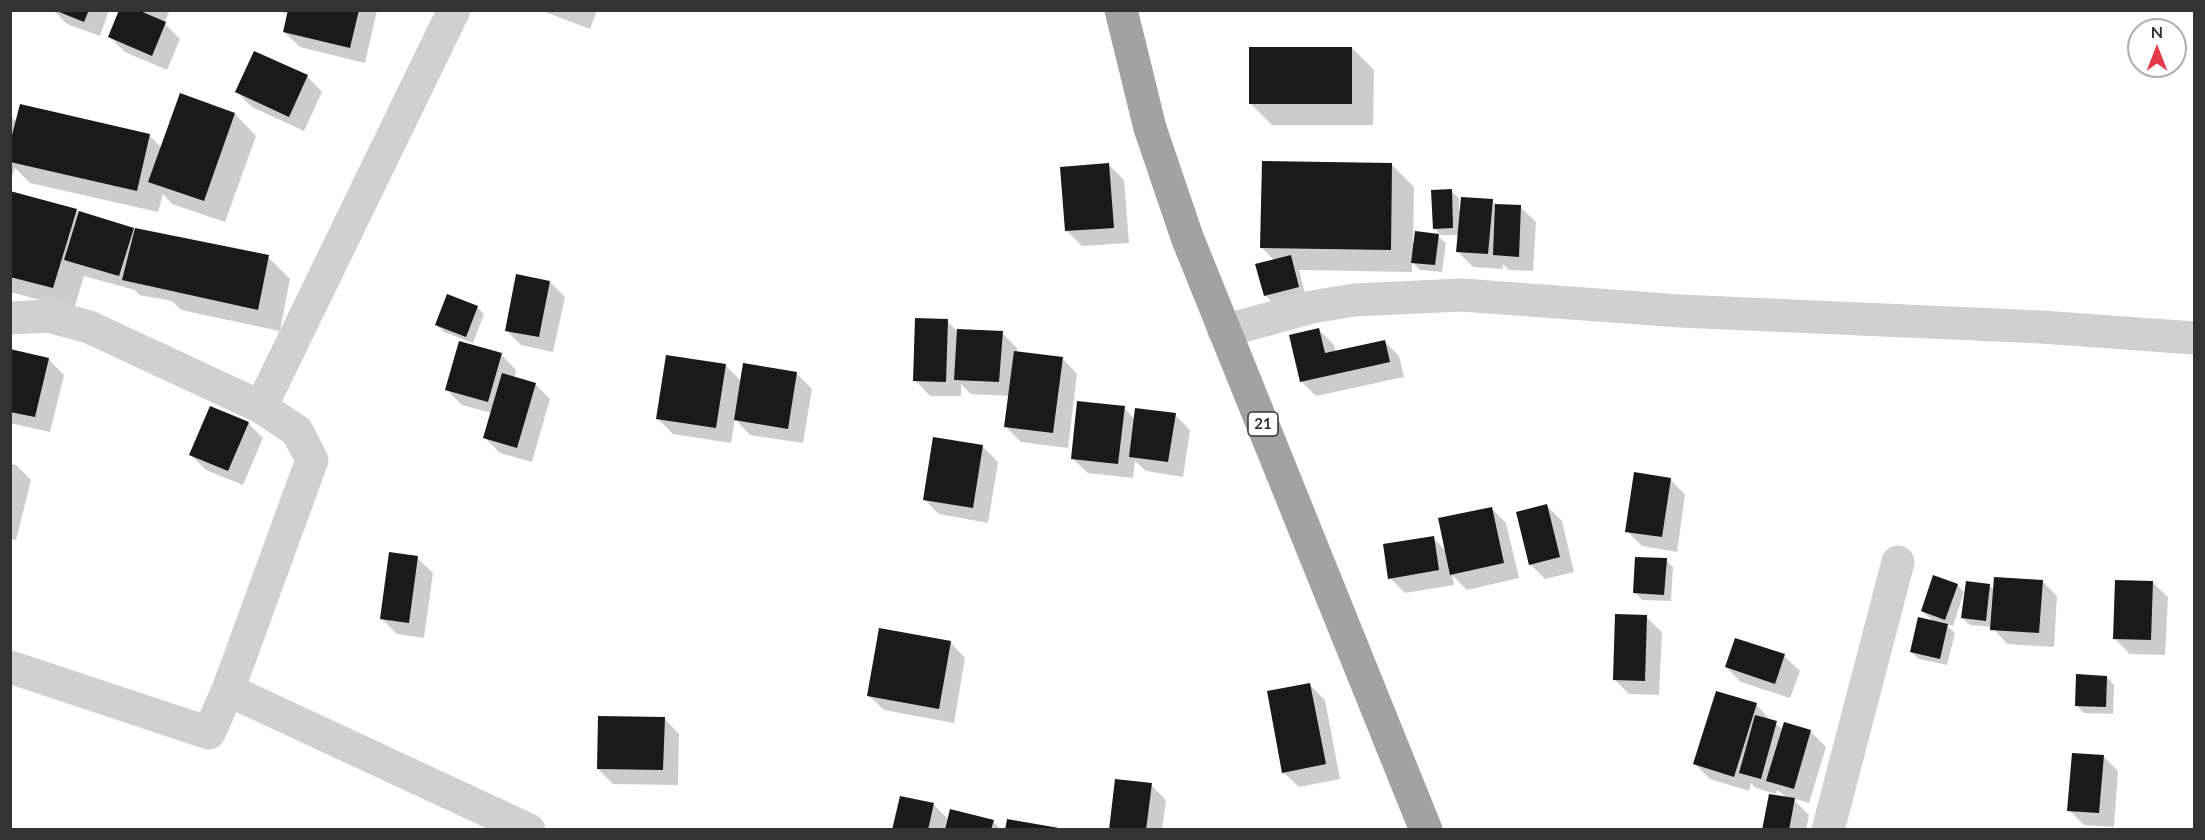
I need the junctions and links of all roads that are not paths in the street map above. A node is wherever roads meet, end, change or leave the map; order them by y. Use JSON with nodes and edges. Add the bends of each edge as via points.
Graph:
{"nodes":[{"id":1,"x":1121,"y":10,"type":"edge"},
{"id":2,"x":453,"y":11,"type":"edge"},
{"id":3,"x":10,"y":318,"type":"edge"},
{"id":4,"x":1224,"y":331,"type":"junction"},
{"id":5,"x":2194,"y":338,"type":"edge"},
{"id":6,"x":261,"y":407,"type":"junction"},
{"id":7,"x":1898,"y":562,"type":"dead end"},
{"id":8,"x":10,"y":668,"type":"edge"},
{"id":9,"x":228,"y":690,"type":"junction"},
{"id":10,"x":529,"y":830,"type":"edge"},
{"id":11,"x":1426,"y":830,"type":"edge"},
{"id":12,"x":1828,"y":830,"type":"edge"}],
"edges":[{"from":1,"to":4,"type":"highway","number":"21","via":[[1163,172]]},
{"from":2,"to":6,"type":"street"},
{"from":3,"to":6,"type":"street","via":[[49,316],[89,327]]},
{"from":4,"to":5,"type":"street","via":[[1354,300],[1462,295],[1680,311]]},
{"from":4,"to":11,"type":"highway","number":"21"},
{"from":6,"to":9,"type":"street","via":[[297,431],[312,460]]},
{"from":7,"to":12,"type":"street"},
{"from":8,"to":9,"type":"street","via":[[209,732]]},
{"from":9,"to":10,"type":"street"}]}
